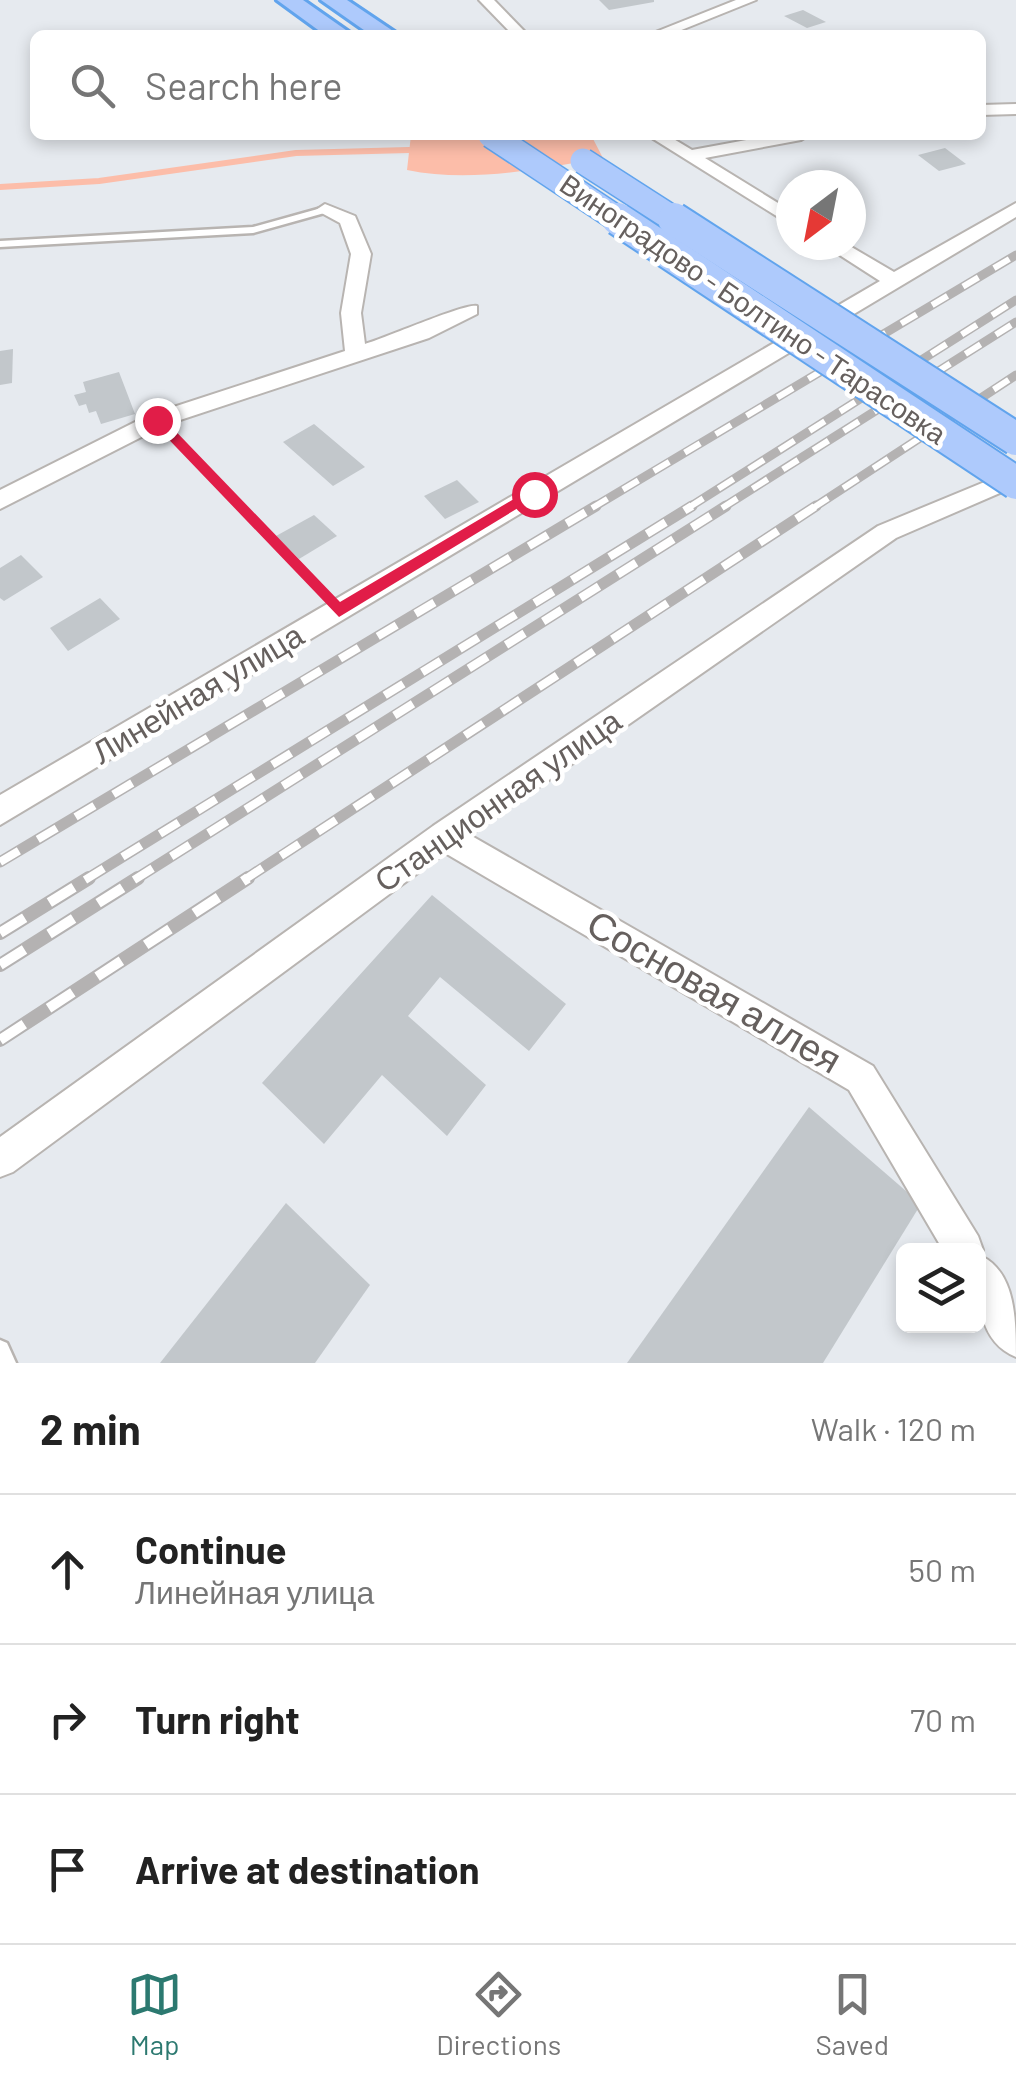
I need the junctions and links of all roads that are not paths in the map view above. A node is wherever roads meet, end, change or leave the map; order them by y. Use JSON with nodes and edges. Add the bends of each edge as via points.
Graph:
{"nodes":[{"id":1,"x":288,"y":0,"type":"edge"},
{"id":2,"x":332,"y":0,"type":"edge"},
{"id":3,"x":486,"y":0,"type":"edge"},
{"id":4,"x":749,"y":0,"type":"edge"},
{"id":5,"x":333,"y":30,"type":"edge"},
{"id":6,"x":379,"y":30,"type":"edge"},
{"id":7,"x":516,"y":30,"type":"edge"},
{"id":8,"x":668,"y":30,"type":"edge"},
{"id":9,"x":986,"y":110,"type":"edge"},
{"id":10,"x":1016,"y":110,"type":"edge"},
{"id":11,"x":499,"y":140,"type":"edge"},
{"id":12,"x":550,"y":140,"type":"edge"},
{"id":13,"x":664,"y":140,"type":"edge"},
{"id":14,"x":774,"y":140,"type":"edge"},
{"id":15,"x":688,"y":156,"type":"junction"},
{"id":16,"x":1016,"y":209,"type":"edge"},
{"id":17,"x":325,"y":210,"type":"joint"},
{"id":18,"x":776,"y":210,"type":"edge"},
{"id":19,"x":0,"y":244,"type":"edge"},
{"id":20,"x":859,"y":260,"type":"edge"},
{"id":21,"x":892,"y":280,"type":"junction"},
{"id":22,"x":470,"y":310,"type":"dead end"},
{"id":23,"x":356,"y":354,"type":"junction"},
{"id":24,"x":1016,"y":440,"type":"edge"},
{"id":25,"x":1016,"y":480,"type":"edge"},
{"id":26,"x":0,"y":500,"type":"edge"},
{"id":27,"x":0,"y":810,"type":"edge"},
{"id":28,"x":444,"y":836,"type":"junction"},
{"id":29,"x":0,"y":1159,"type":"edge"},
{"id":30,"x":960,"y":1243,"type":"edge"},
{"id":31,"x":986,"y":1287,"type":"edge"},
{"id":32,"x":1016,"y":1337,"type":"edge"},
{"id":33,"x":0,"y":1350,"type":"edge"},
{"id":34,"x":6,"y":1363,"type":"edge"}],
"edges":[{"from":1,"to":5,"type":"main road"},
{"from":2,"to":6,"type":"main road"},
{"from":3,"to":7,"type":"street"},
{"from":4,"to":8,"type":"street"},
{"from":9,"to":10,"type":"street"},
{"from":11,"to":25,"type":"main road","name":"Виноградово - Болтино - Тарасовка","bridge":true},
{"from":12,"to":24,"type":"main road","name":"Виноградово - Болтино - Тарасовка","bridge":true},
{"from":13,"to":15,"type":"street"},
{"from":14,"to":15,"type":"street"},
{"from":15,"to":18,"type":"street"},
{"from":16,"to":21,"type":"street","name":"Линейная улица"},
{"from":17,"to":19,"type":"lane","via":[[252,230]]},
{"from":17,"to":23,"type":"street","via":[[348,220],[361,254],[351,313]]},
{"from":20,"to":21,"type":"street"},
{"from":21,"to":27,"type":"street","name":"Линейная улица"},
{"from":22,"to":23,"type":"street"},
{"from":23,"to":26,"type":"street","via":[[157,420]]},
{"from":25,"to":28,"type":"street","name":"Станционная улица","via":[[886,532]]},
{"from":28,"to":29,"type":"street","name":"Станционная улица"},
{"from":28,"to":30,"type":"street","name":"Сосновая аллея","via":[[860,1078]]},
{"from":31,"to":32,"type":"street"},
{"from":33,"to":34,"type":"lane"}]}
